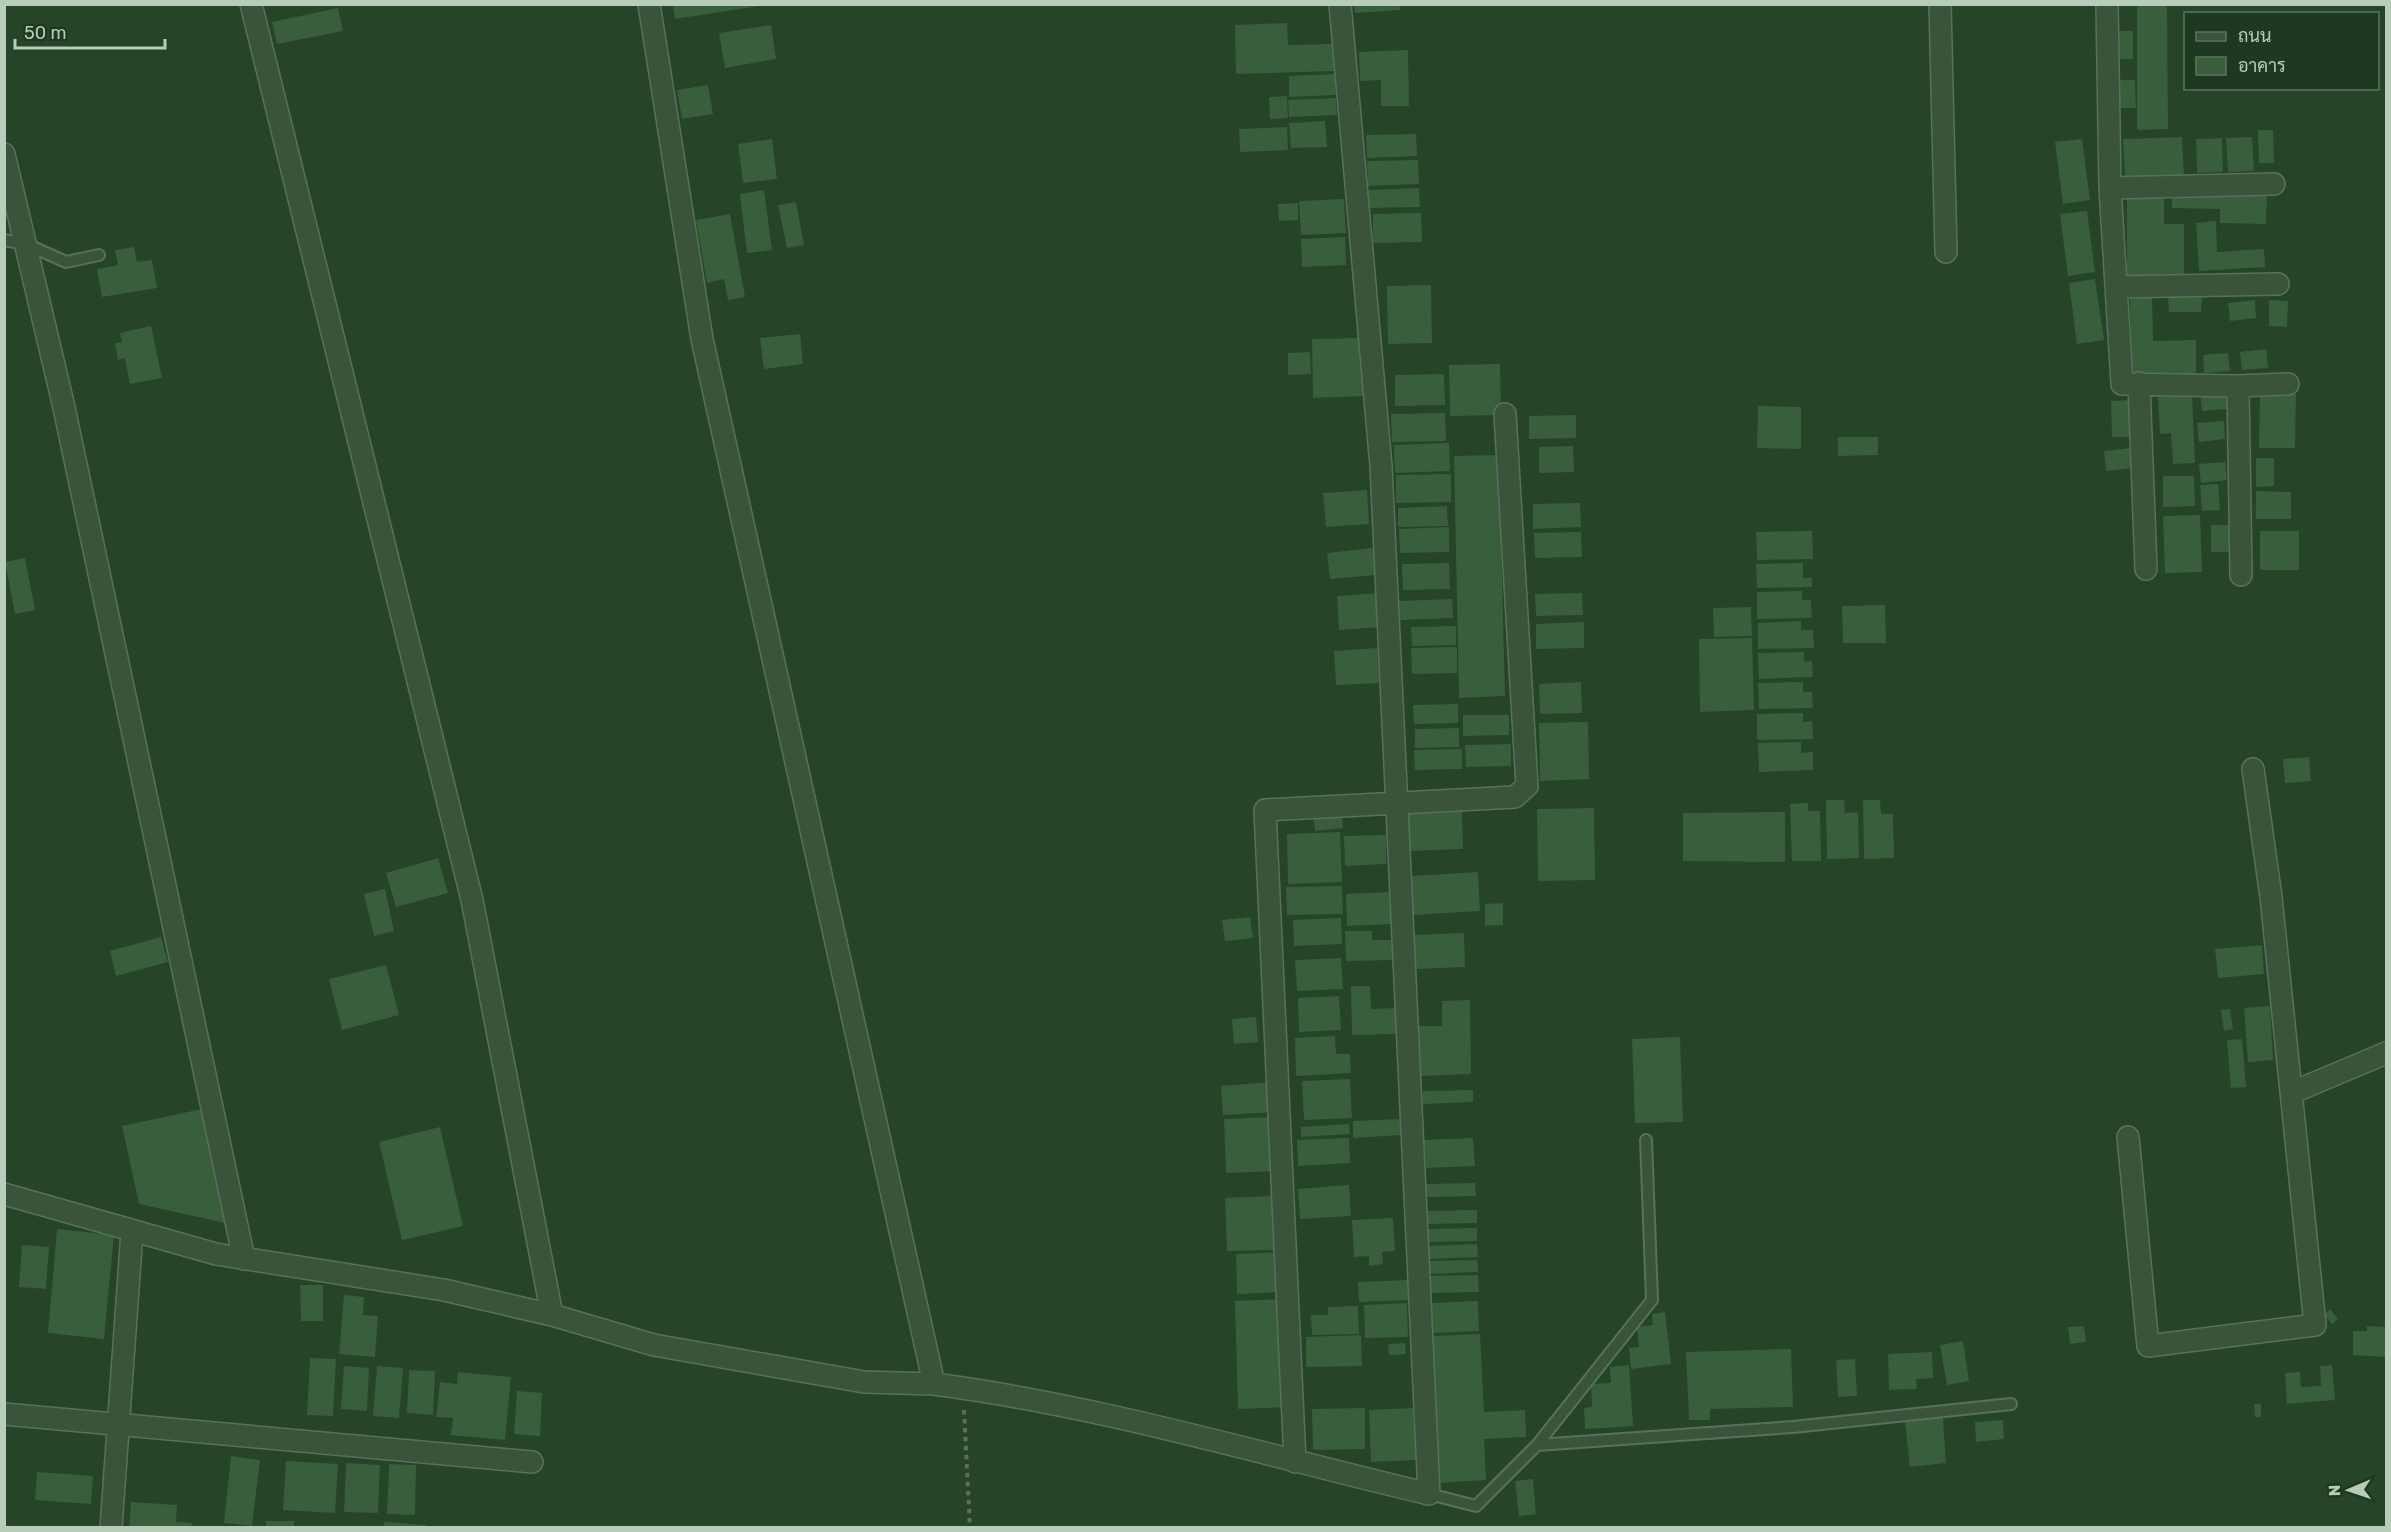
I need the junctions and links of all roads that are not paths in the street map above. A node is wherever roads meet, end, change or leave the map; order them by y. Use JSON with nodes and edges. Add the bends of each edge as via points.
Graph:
{"nodes":[{"id":1,"x":251,"y":4,"type":"edge"},
{"id":2,"x":648,"y":4,"type":"edge"},
{"id":3,"x":1340,"y":4,"type":"edge"},
{"id":4,"x":1940,"y":4,"type":"edge"},
{"id":5,"x":2107,"y":4,"type":"edge"},
{"id":6,"x":4,"y":154,"type":"edge"},
{"id":7,"x":2274,"y":184,"type":"dead end"},
{"id":8,"x":2110,"y":188,"type":"junction"},
{"id":9,"x":4,"y":240,"type":"edge"},
{"id":10,"x":26,"y":244,"type":"junction"},
{"id":11,"x":1946,"y":252,"type":"dead end"},
{"id":12,"x":99,"y":255,"type":"dead end"},
{"id":13,"x":2278,"y":284,"type":"dead end"},
{"id":14,"x":2117,"y":287,"type":"junction"},
{"id":15,"x":2139,"y":383,"type":"junction"},
{"id":16,"x":2288,"y":384,"type":"dead end"},
{"id":17,"x":2238,"y":386,"type":"junction"},
{"id":18,"x":1505,"y":414,"type":"dead end"},
{"id":19,"x":2146,"y":569,"type":"dead end"},
{"id":20,"x":2241,"y":575,"type":"dead end"},
{"id":21,"x":2253,"y":769,"type":"dead end"},
{"id":22,"x":1397,"y":802,"type":"junction"},
{"id":23,"x":2386,"y":1053,"type":"edge"},
{"id":24,"x":2290,"y":1093,"type":"junction"},
{"id":25,"x":2128,"y":1137,"type":"dead end"},
{"id":26,"x":1646,"y":1140,"type":"dead end"},
{"id":27,"x":4,"y":1194,"type":"edge"},
{"id":28,"x":132,"y":1232,"type":"junction"},
{"id":29,"x":244,"y":1259,"type":"junction"},
{"id":30,"x":552,"y":1315,"type":"junction"},
{"id":31,"x":934,"y":1384,"type":"junction"},
{"id":32,"x":2012,"y":1404,"type":"dead end"},
{"id":33,"x":4,"y":1414,"type":"edge"},
{"id":34,"x":118,"y":1423,"type":"junction"},
{"id":35,"x":1537,"y":1445,"type":"junction"},
{"id":36,"x":532,"y":1462,"type":"dead end"},
{"id":37,"x":1295,"y":1462,"type":"junction"},
{"id":38,"x":1429,"y":1494,"type":"junction"},
{"id":39,"x":111,"y":1527,"type":"edge"}],
"edges":[{"from":1,"to":30,"type":"street","via":[[472,900]]},
{"from":2,"to":31,"type":"street","via":[[702,339]]},
{"from":3,"to":22,"type":"street","via":[[1381,466]]},
{"from":4,"to":11,"type":"street"},
{"from":5,"to":8,"type":"street"},
{"from":6,"to":10,"type":"street"},
{"from":7,"to":8,"type":"street"},
{"from":8,"to":14,"type":"street"},
{"from":9,"to":10,"type":"lane"},
{"from":10,"to":12,"type":"lane","via":[[66,262]]},
{"from":10,"to":29,"type":"street"},
{"from":13,"to":14,"type":"street"},
{"from":14,"to":15,"type":"street","via":[[2122,384]]},
{"from":15,"to":17,"type":"street"},
{"from":15,"to":19,"type":"street"},
{"from":16,"to":17,"type":"street"},
{"from":17,"to":20,"type":"street"},
{"from":18,"to":22,"type":"street","via":[[1527,786],[1515,797]]},
{"from":21,"to":24,"type":"street","via":[[2271,897]]},
{"from":22,"to":37,"type":"street","via":[[1265,810]]},
{"from":22,"to":38,"type":"street"},
{"from":23,"to":24,"type":"street"},
{"from":24,"to":25,"type":"street","via":[[2315,1325],[2148,1346]]},
{"from":26,"to":35,"type":"lane","via":[[1652,1300]]},
{"from":27,"to":28,"type":"street"},
{"from":28,"to":29,"type":"street"},
{"from":28,"to":34,"type":"street"},
{"from":29,"to":30,"type":"street","via":[[444,1290]]},
{"from":30,"to":31,"type":"street","via":[[654,1345],[864,1382]]},
{"from":31,"to":37,"type":"street","via":[[1012,1394],[1111,1415]]},
{"from":32,"to":35,"type":"lane","via":[[1793,1427]]},
{"from":33,"to":34,"type":"street"},
{"from":34,"to":36,"type":"street"},
{"from":34,"to":39,"type":"street"},
{"from":35,"to":38,"type":"lane","via":[[1476,1506]]},
{"from":37,"to":38,"type":"street"}]}
